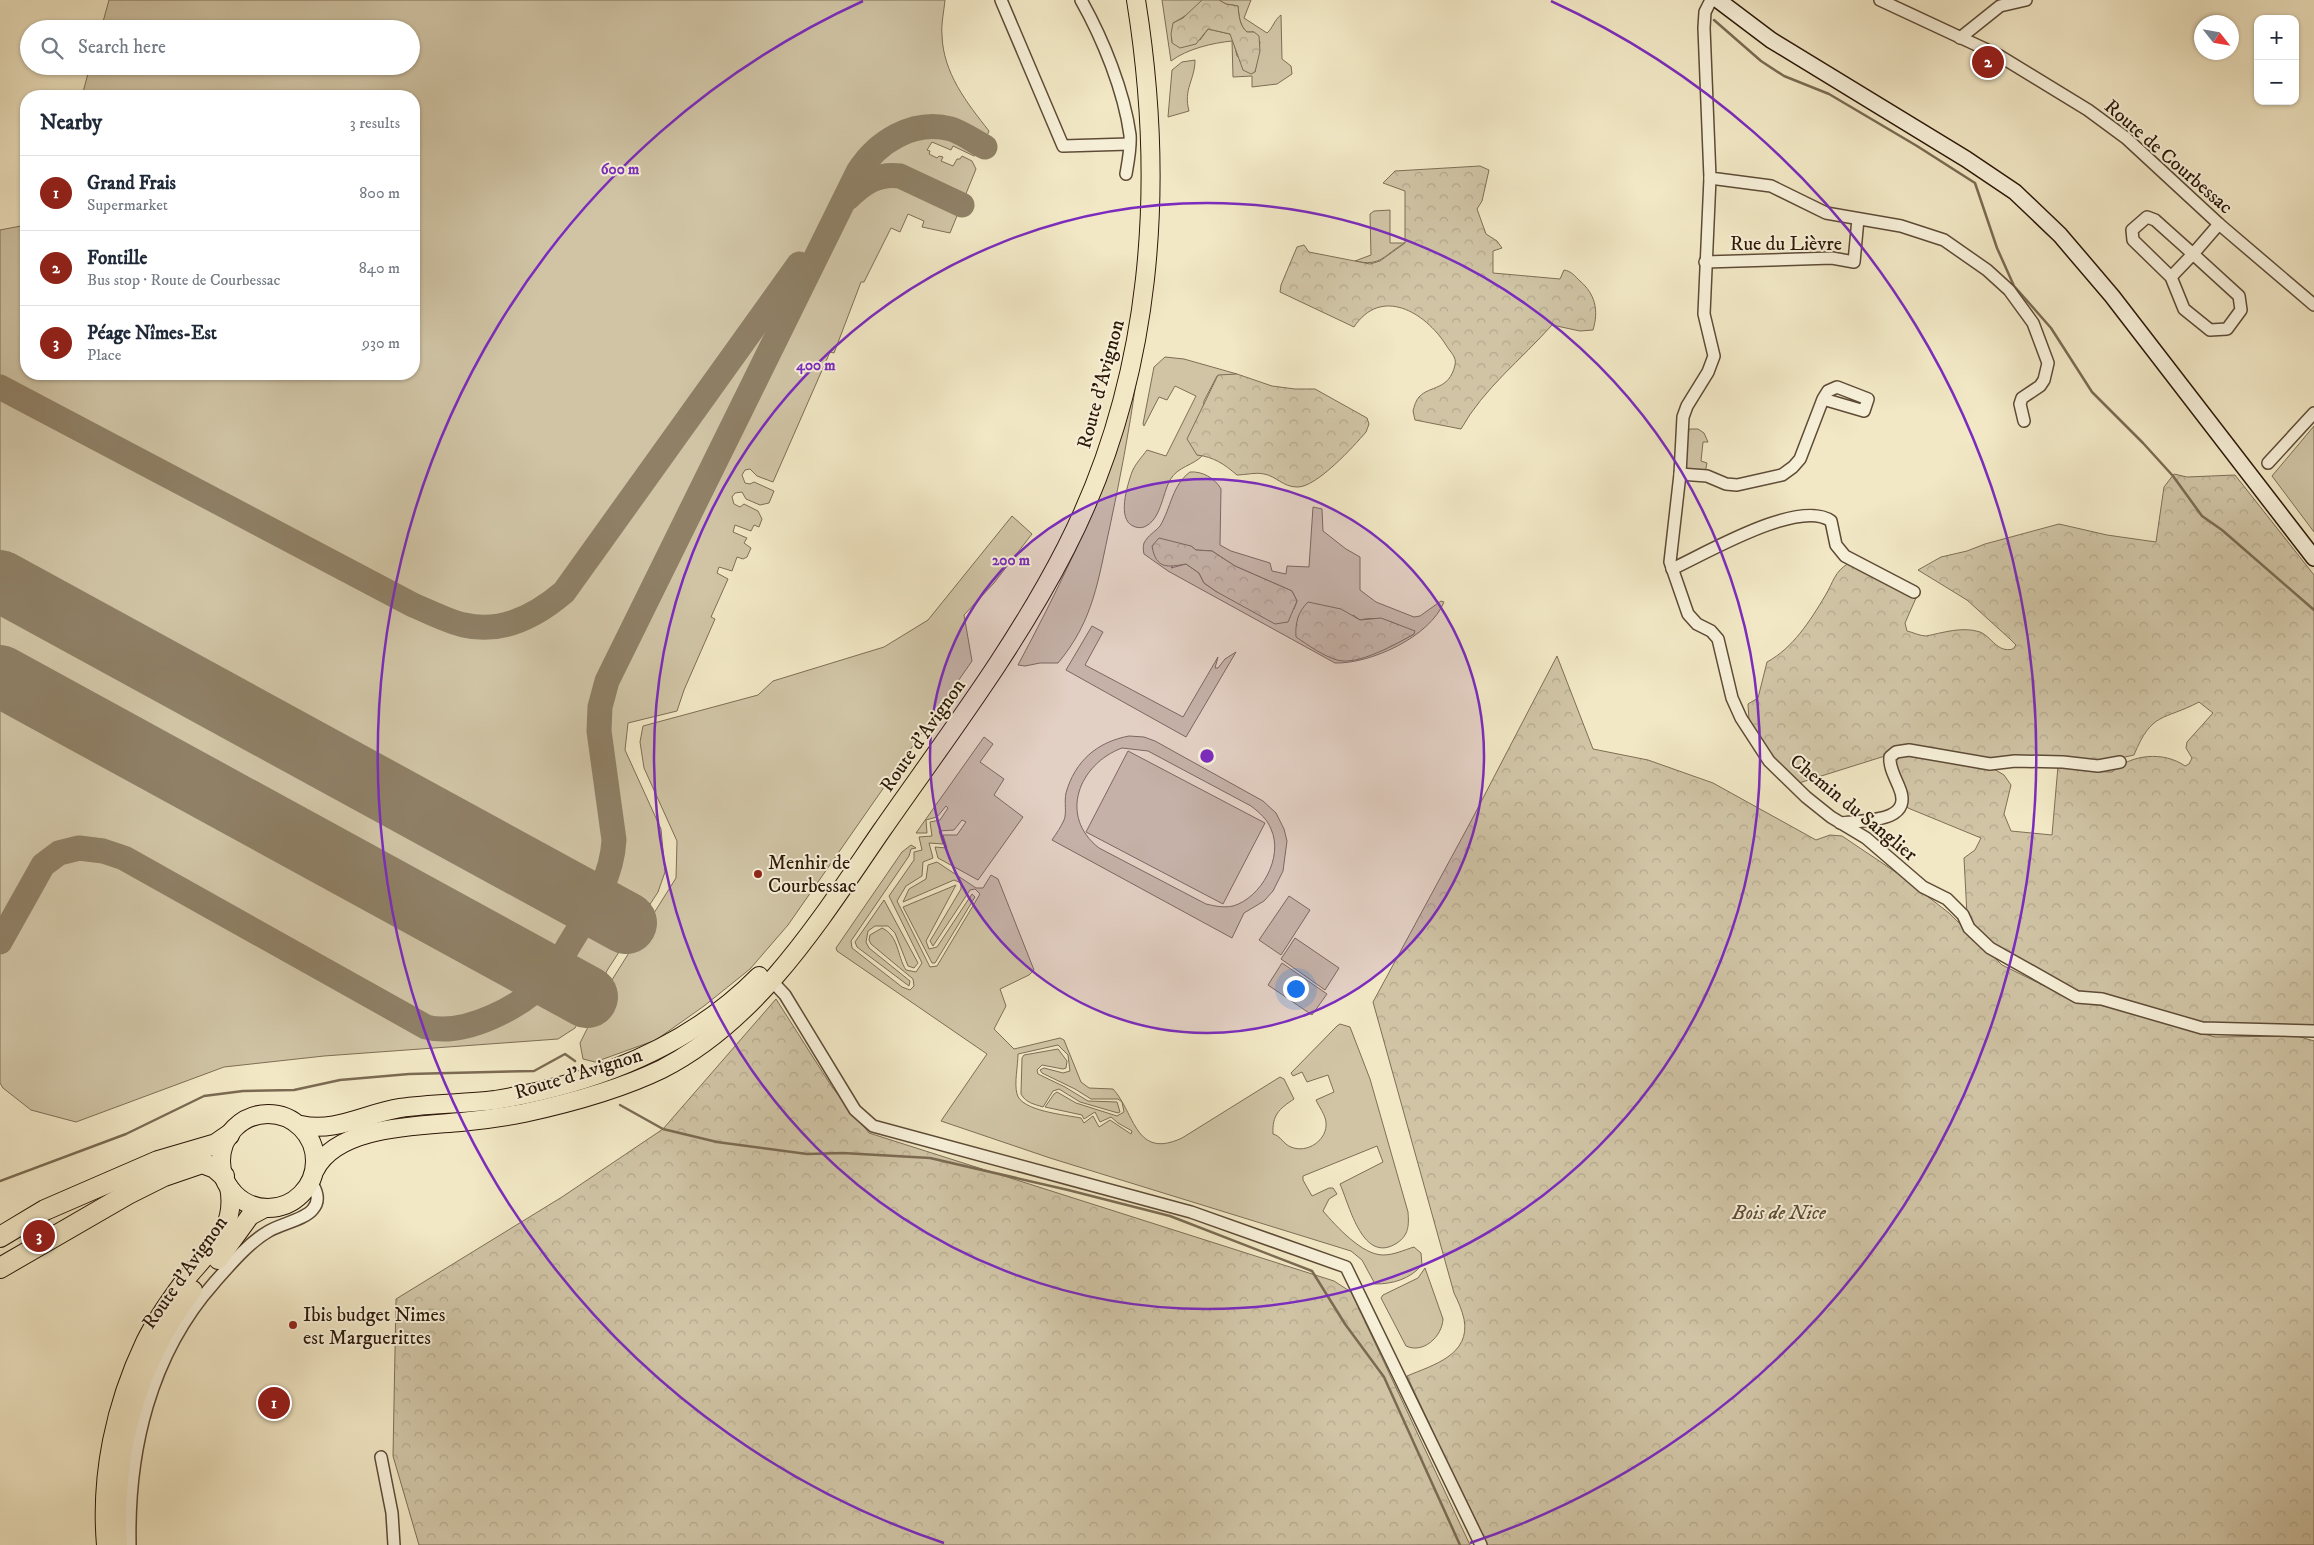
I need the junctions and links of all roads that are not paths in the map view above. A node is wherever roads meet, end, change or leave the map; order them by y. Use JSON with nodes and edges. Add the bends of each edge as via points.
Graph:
{"nodes":[{"id":1,"x":1001,"y":0,"type":"edge"},
{"id":2,"x":1081,"y":0,"type":"edge"},
{"id":3,"x":1124,"y":0,"type":"edge"},
{"id":4,"x":1136,"y":0,"type":"edge"},
{"id":5,"x":1712,"y":0,"type":"edge"},
{"id":6,"x":1718,"y":0,"type":"edge"},
{"id":7,"x":1880,"y":0,"type":"edge"},
{"id":8,"x":2026,"y":0,"type":"edge"},
{"id":9,"x":1960,"y":38,"type":"junction"},
{"id":10,"x":1129,"y":144,"type":"junction"},
{"id":11,"x":1126,"y":174,"type":"dead end"},
{"id":12,"x":1710,"y":178,"type":"junction"},
{"id":13,"x":1858,"y":219,"type":"junction"},
{"id":14,"x":2219,"y":224,"type":"junction"},
{"id":15,"x":2192,"y":254,"type":"junction"},
{"id":16,"x":1705,"y":262,"type":"junction"},
{"id":17,"x":2171,"y":277,"type":"junction"},
{"id":18,"x":2314,"y":305,"type":"edge"},
{"id":19,"x":1823,"y":399,"type":"dead end"},
{"id":20,"x":2314,"y":413,"type":"edge"},
{"id":21,"x":2024,"y":421,"type":"dead end"},
{"id":22,"x":2268,"y":463,"type":"dead end"},
{"id":23,"x":1680,"y":474,"type":"junction"},
{"id":24,"x":2314,"y":558,"type":"edge"},
{"id":25,"x":1672,"y":569,"type":"junction"},
{"id":26,"x":1914,"y":592,"type":"dead end"},
{"id":27,"x":2120,"y":762,"type":"dead end"},
{"id":28,"x":1840,"y":823,"type":"junction"},
{"id":29,"x":771,"y":980,"type":"junction"},
{"id":30,"x":2314,"y":1031,"type":"edge"},
{"id":31,"x":300,"y":1125,"type":"junction"},
{"id":32,"x":229,"y":1134,"type":"junction"},
{"id":33,"x":313,"y":1176,"type":"junction"},
{"id":34,"x":226,"y":1181,"type":"junction"},
{"id":35,"x":265,"y":1208,"type":"junction"},
{"id":36,"x":0,"y":1237,"type":"edge"},
{"id":37,"x":0,"y":1268,"type":"edge"},
{"id":38,"x":381,"y":1457,"type":"dead end"},
{"id":39,"x":106,"y":1545,"type":"edge"},
{"id":40,"x":118,"y":1545,"type":"edge"},
{"id":41,"x":130,"y":1545,"type":"edge"},
{"id":42,"x":394,"y":1545,"type":"edge"},
{"id":43,"x":1481,"y":1545,"type":"edge"}],
"edges":[{"from":1,"to":10,"type":"street","via":[[1063,146]]},
{"from":2,"to":10,"type":"street","via":[[1109,57],[1124,109]]},
{"from":3,"to":31,"type":"main road","name":"Route d'Avignon","via":[[1134,55],[1140,130],[1138,251],[1125,337],[1090,460],[1056,542],[1020,608],[980,672],[817,904],[771,962],[724,1008],[676,1040],[625,1064],[564,1084],[503,1098],[402,1108],[330,1127]]},
{"from":4,"to":29,"type":"main road","name":"Route d'Avignon","via":[[1151,124],[1147,275],[1132,362],[1095,480],[1064,553],[1008,648],[854,872]]},
{"from":5,"to":12,"type":"street","name":"Chemin du Sanglier","via":[[1705,12],[1704,28]]},
{"from":6,"to":24,"type":"street","via":[[1771,40],[1966,160],[2028,204],[2060,235],[2112,296]]},
{"from":7,"to":9,"type":"street","name":"Route de Courbessac"},
{"from":8,"to":9,"type":"street","via":[[2000,6]]},
{"from":9,"to":14,"type":"street","name":"Route de Courbessac","via":[[1998,55],[2088,110],[2126,138]]},
{"from":10,"to":11,"type":"street"},
{"from":12,"to":13,"type":"street","via":[[1771,186],[1826,213]]},
{"from":12,"to":16,"type":"street","name":"Chemin du Sanglier"},
{"from":13,"to":16,"type":"street","name":"Rue du Lièvre","via":[[1854,262],[1832,258]]},
{"from":13,"to":21,"type":"street","via":[[1901,226],[1944,240],[1986,270],[2020,302],[2033,323],[2048,363],[2040,386],[2022,398],[2020,404]]},
{"from":14,"to":15,"type":"street"},
{"from":14,"to":18,"type":"street","name":"Route de Courbessac"},
{"from":15,"to":17,"type":"street"},
{"from":15,"to":17,"type":"street","via":[[2155,220],[2147,217],[2132,230],[2133,240]]},
{"from":15,"to":17,"type":"street","via":[[2239,296],[2242,310],[2227,329],[2210,330],[2184,309]]},
{"from":16,"to":23,"type":"street","name":"Chemin du Sanglier","via":[[1704,314],[1714,356],[1682,417]]},
{"from":19,"to":23,"type":"street","via":[[1800,459],[1782,475],[1737,485],[1707,476]]},
{"from":20,"to":22,"type":"street"},
{"from":23,"to":25,"type":"street","name":"Chemin du Sanglier","via":[[1671,546]]},
{"from":25,"to":26,"type":"street","via":[[1742,534],[1782,520],[1819,515],[1831,520],[1836,545],[1845,556]]},
{"from":25,"to":28,"type":"street","name":"Chemin du Sanglier","via":[[1688,614],[1718,639],[1732,698],[1765,756],[1806,797]]},
{"from":27,"to":28,"type":"street","via":[[2098,766],[2015,761],[1990,764],[1909,750],[1896,752],[1890,757],[1890,764],[1904,804],[1893,815]]},
{"from":28,"to":30,"type":"street","name":"Chemin du Sanglier","via":[[1866,838],[1923,887],[1947,900],[1990,948],[2077,997],[2102,999],[2202,1028]]},
{"from":29,"to":33,"type":"main road","name":"Route d'Avignon","via":[[703,1044],[644,1077],[523,1113],[369,1134],[334,1148],[320,1159]]},
{"from":29,"to":43,"type":"street","via":[[785,995],[855,1110],[873,1126],[1191,1212],[1346,1267]]},
{"from":31,"to":32,"type":"main road","via":[[289,1118],[263,1113],[238,1124]]},
{"from":31,"to":33,"type":"main road","via":[[314,1146]]},
{"from":32,"to":34,"type":"main road","via":[[221,1159]]},
{"from":32,"to":36,"type":"highway","via":[[216,1144],[158,1161],[54,1206]]},
{"from":33,"to":35,"type":"main road","via":[[302,1194],[292,1202]]},
{"from":33,"to":41,"type":"street","via":[[317,1196],[314,1209],[268,1232],[243,1253],[198,1302],[173,1341],[155,1383],[138,1437],[130,1489]]},
{"from":34,"to":35,"type":"main road","via":[[244,1202]]},
{"from":34,"to":37,"type":"highway","via":[[215,1168],[202,1163],[164,1176]]},
{"from":34,"to":39,"type":"main road","name":"Route d'Avignon","via":[[232,1209],[224,1232],[163,1312],[146,1341],[127,1386],[107,1472],[104,1507]]},
{"from":35,"to":40,"type":"main road","name":"Route d'Avignon","via":[[250,1216],[192,1292],[148,1364],[123,1449],[117,1502]]},
{"from":38,"to":42,"type":"street","via":[[392,1513]]}]}
